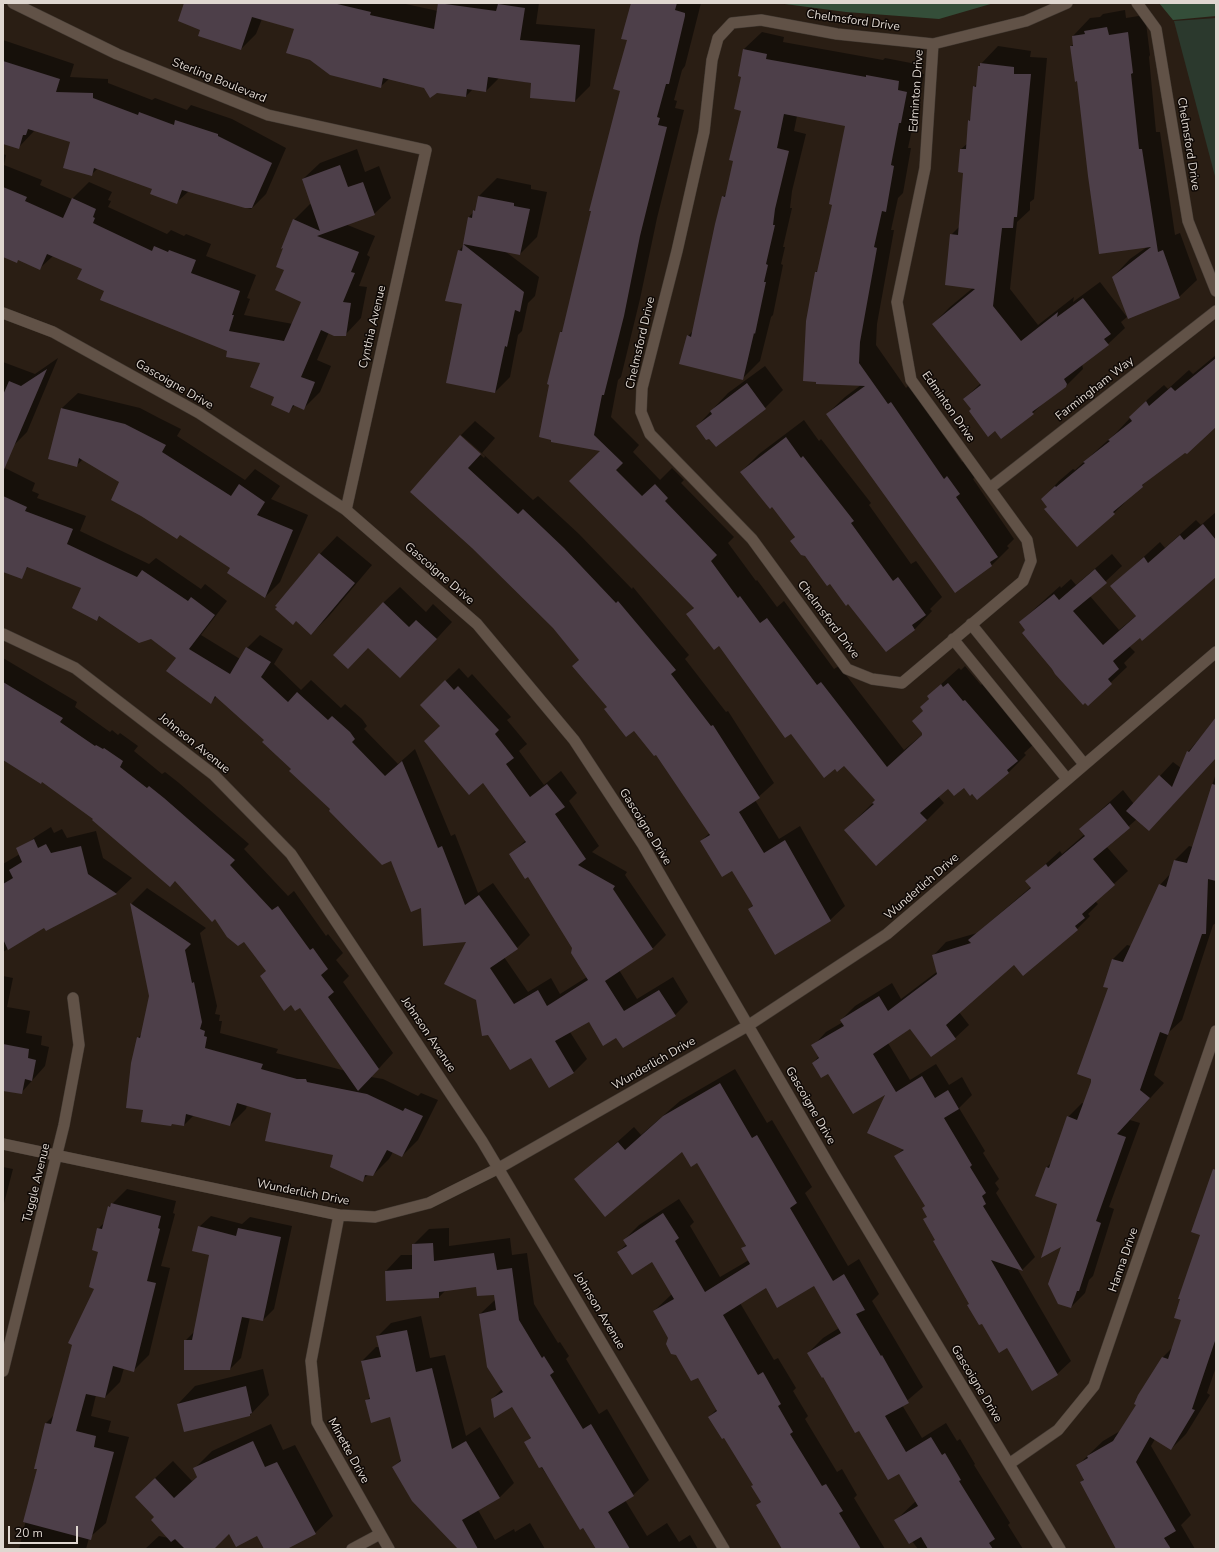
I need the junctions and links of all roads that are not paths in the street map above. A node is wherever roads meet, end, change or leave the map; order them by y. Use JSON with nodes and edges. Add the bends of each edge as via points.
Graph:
{"nodes":[{"id":1,"x":13,"y":3,"type":"edge"},
{"id":2,"x":1067,"y":3,"type":"edge"},
{"id":3,"x":1137,"y":3,"type":"edge"},
{"id":4,"x":933,"y":44,"type":"junction"},
{"id":5,"x":426,"y":150,"type":"joint"},
{"id":6,"x":1216,"y":291,"type":"edge"},
{"id":7,"x":1216,"y":311,"type":"edge"},
{"id":8,"x":3,"y":313,"type":"edge"},
{"id":9,"x":990,"y":488,"type":"junction"},
{"id":10,"x":346,"y":510,"type":"junction"},
{"id":11,"x":971,"y":624,"type":"junction"},
{"id":12,"x":3,"y":634,"type":"edge"},
{"id":13,"x":953,"y":639,"type":"junction"},
{"id":14,"x":1216,"y":652,"type":"edge"},
{"id":15,"x":1084,"y":764,"type":"junction"},
{"id":16,"x":1067,"y":779,"type":"junction"},
{"id":17,"x":73,"y":998,"type":"dead end"},
{"id":18,"x":748,"y":1025,"type":"junction"},
{"id":19,"x":1216,"y":1032,"type":"edge"},
{"id":20,"x":3,"y":1144,"type":"edge"},
{"id":21,"x":58,"y":1156,"type":"junction"},
{"id":22,"x":499,"y":1168,"type":"junction"},
{"id":23,"x":339,"y":1215,"type":"junction"},
{"id":24,"x":3,"y":1371,"type":"edge"},
{"id":25,"x":1009,"y":1464,"type":"junction"},
{"id":26,"x":380,"y":1534,"type":"junction"},
{"id":27,"x":352,"y":1549,"type":"edge"},
{"id":28,"x":389,"y":1549,"type":"edge"},
{"id":29,"x":724,"y":1549,"type":"edge"},
{"id":30,"x":1060,"y":1549,"type":"edge"}],
"edges":[{"from":1,"to":5,"type":"street","name":"Sterling Boulevard","via":[[117,54],[268,115]]},
{"from":2,"to":4,"type":"street","name":"Chelmsford Drive","via":[[1026,20]]},
{"from":3,"to":6,"type":"street","name":"Chelmsford Drive","via":[[1156,29],[1188,220]]},
{"from":4,"to":9,"type":"street","name":"Edminton Drive","via":[[925,168],[897,302],[911,380]]},
{"from":4,"to":13,"type":"street","name":"Chelmsford Drive","via":[[837,34],[761,20],[732,23],[718,38],[712,60],[704,132],[642,388],[641,412],[650,434],[752,539],[847,669],[872,679],[902,683]]},
{"from":5,"to":10,"type":"street","name":"Cynthia Avenue"},
{"from":7,"to":9,"type":"street","name":"Farmingham Way"},
{"from":8,"to":10,"type":"street","name":"Gascoigne Drive","via":[[53,332],[199,413]]},
{"from":9,"to":11,"type":"street","name":"Edminton Drive","via":[[1027,540],[1031,561],[1023,581]]},
{"from":10,"to":18,"type":"street","name":"Gascoigne Drive","via":[[477,624],[574,740],[643,845]]},
{"from":11,"to":13,"type":"street","name":"Edminton Drive"},
{"from":11,"to":15,"type":"street"},
{"from":12,"to":22,"type":"street","name":"Johnson Avenue","via":[[75,668],[214,775],[291,854]]},
{"from":13,"to":16,"type":"street"},
{"from":14,"to":15,"type":"street","name":"Wunderlich Drive"},
{"from":15,"to":16,"type":"street","name":"Wunderlich Drive"},
{"from":16,"to":18,"type":"street","name":"Wunderlich Drive","via":[[887,934]]},
{"from":17,"to":21,"type":"street","name":"Tuggle Avenue","via":[[79,1045]]},
{"from":18,"to":22,"type":"street","name":"Wunderlich Drive"},
{"from":18,"to":25,"type":"street","name":"Gascoigne Drive"},
{"from":19,"to":25,"type":"street","name":"Hanna Drive","via":[[1094,1386],[1058,1430]]},
{"from":20,"to":21,"type":"street","name":"Wunderlich Drive"},
{"from":21,"to":23,"type":"street","name":"Wunderlich Drive"},
{"from":21,"to":24,"type":"street","name":"Tuggle Avenue"},
{"from":22,"to":23,"type":"street","name":"Wunderlich Drive","via":[[429,1203],[375,1217]]},
{"from":22,"to":29,"type":"street","name":"Johnson Avenue"},
{"from":23,"to":26,"type":"street","name":"Minette Drive","via":[[311,1361],[317,1422]]},
{"from":25,"to":30,"type":"street","name":"Gascoigne Drive"},
{"from":26,"to":27,"type":"street"},
{"from":26,"to":28,"type":"street","name":"Minette Drive"}]}
